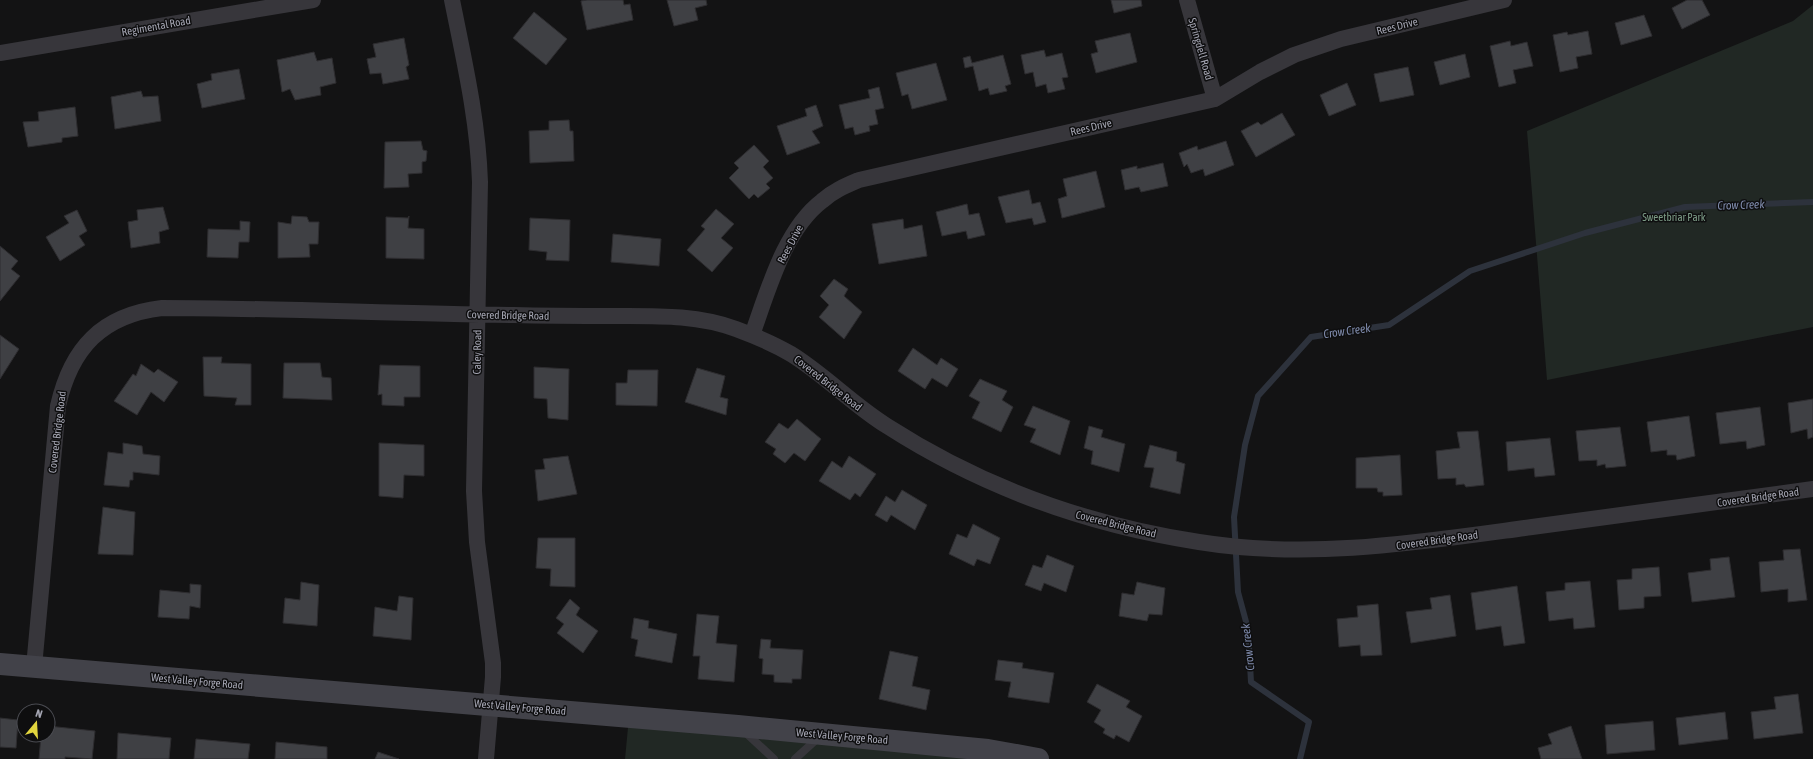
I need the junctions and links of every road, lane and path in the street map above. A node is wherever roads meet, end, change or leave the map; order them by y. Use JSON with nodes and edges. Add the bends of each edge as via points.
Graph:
{"nodes":[{"id":1,"x":313,"y":0,"type":"edge"},
{"id":2,"x":452,"y":0,"type":"edge"},
{"id":3,"x":1187,"y":0,"type":"edge"},
{"id":4,"x":1504,"y":0,"type":"edge"},
{"id":5,"x":0,"y":53,"type":"edge"},
{"id":6,"x":1214,"y":99,"type":"junction"},
{"id":7,"x":478,"y":315,"type":"junction"},
{"id":8,"x":752,"y":335,"type":"junction"},
{"id":9,"x":1813,"y":489,"type":"edge"},
{"id":10,"x":0,"y":664,"type":"edge"},
{"id":11,"x":34,"y":667,"type":"junction"},
{"id":12,"x":491,"y":705,"type":"junction"},
{"id":13,"x":738,"y":726,"type":"junction"},
{"id":14,"x":821,"y":734,"type":"junction"},
{"id":15,"x":486,"y":759,"type":"edge"},
{"id":16,"x":774,"y":759,"type":"edge"},
{"id":17,"x":795,"y":759,"type":"edge"},
{"id":18,"x":1038,"y":759,"type":"edge"}],
"edges":[{"from":1,"to":5,"type":"street","name":"Regimental Road"},
{"from":2,"to":7,"type":"street","name":"Caley Road","via":[[479,151]]},
{"from":3,"to":6,"type":"street","name":"Springdell Road"},
{"from":4,"to":6,"type":"street","name":"Rees Drive","via":[[1341,39],[1294,55]]},
{"from":6,"to":8,"type":"street","name":"Rees Drive","via":[[859,180],[839,188],[810,212],[792,236]]},
{"from":7,"to":8,"type":"street","name":"Covered Bridge Road","via":[[690,318]]},
{"from":7,"to":11,"type":"street","name":"Covered Bridge Road","via":[[162,308],[141,311],[121,318],[101,330],[85,345],[62,385]]},
{"from":7,"to":12,"type":"street","name":"Caley Road","via":[[474,517],[493,663]]},
{"from":8,"to":9,"type":"street","name":"Covered Bridge Road","via":[[791,354],[858,407],[915,444],[993,483],[1059,510],[1129,530],[1243,548],[1318,550],[1393,546]]},
{"from":10,"to":11,"type":"main road","name":"West Valley Forge Road"},
{"from":11,"to":12,"type":"main road","name":"West Valley Forge Road"},
{"from":12,"to":13,"type":"main road","name":"West Valley Forge Road"},
{"from":12,"to":15,"type":"street","name":"Caley Road"},
{"from":13,"to":14,"type":"main road","name":"West Valley Forge Road"},
{"from":13,"to":16,"type":"lane"},
{"from":14,"to":17,"type":"lane"},
{"from":14,"to":18,"type":"main road","name":"West Valley Forge Road","via":[[988,750]]}]}
